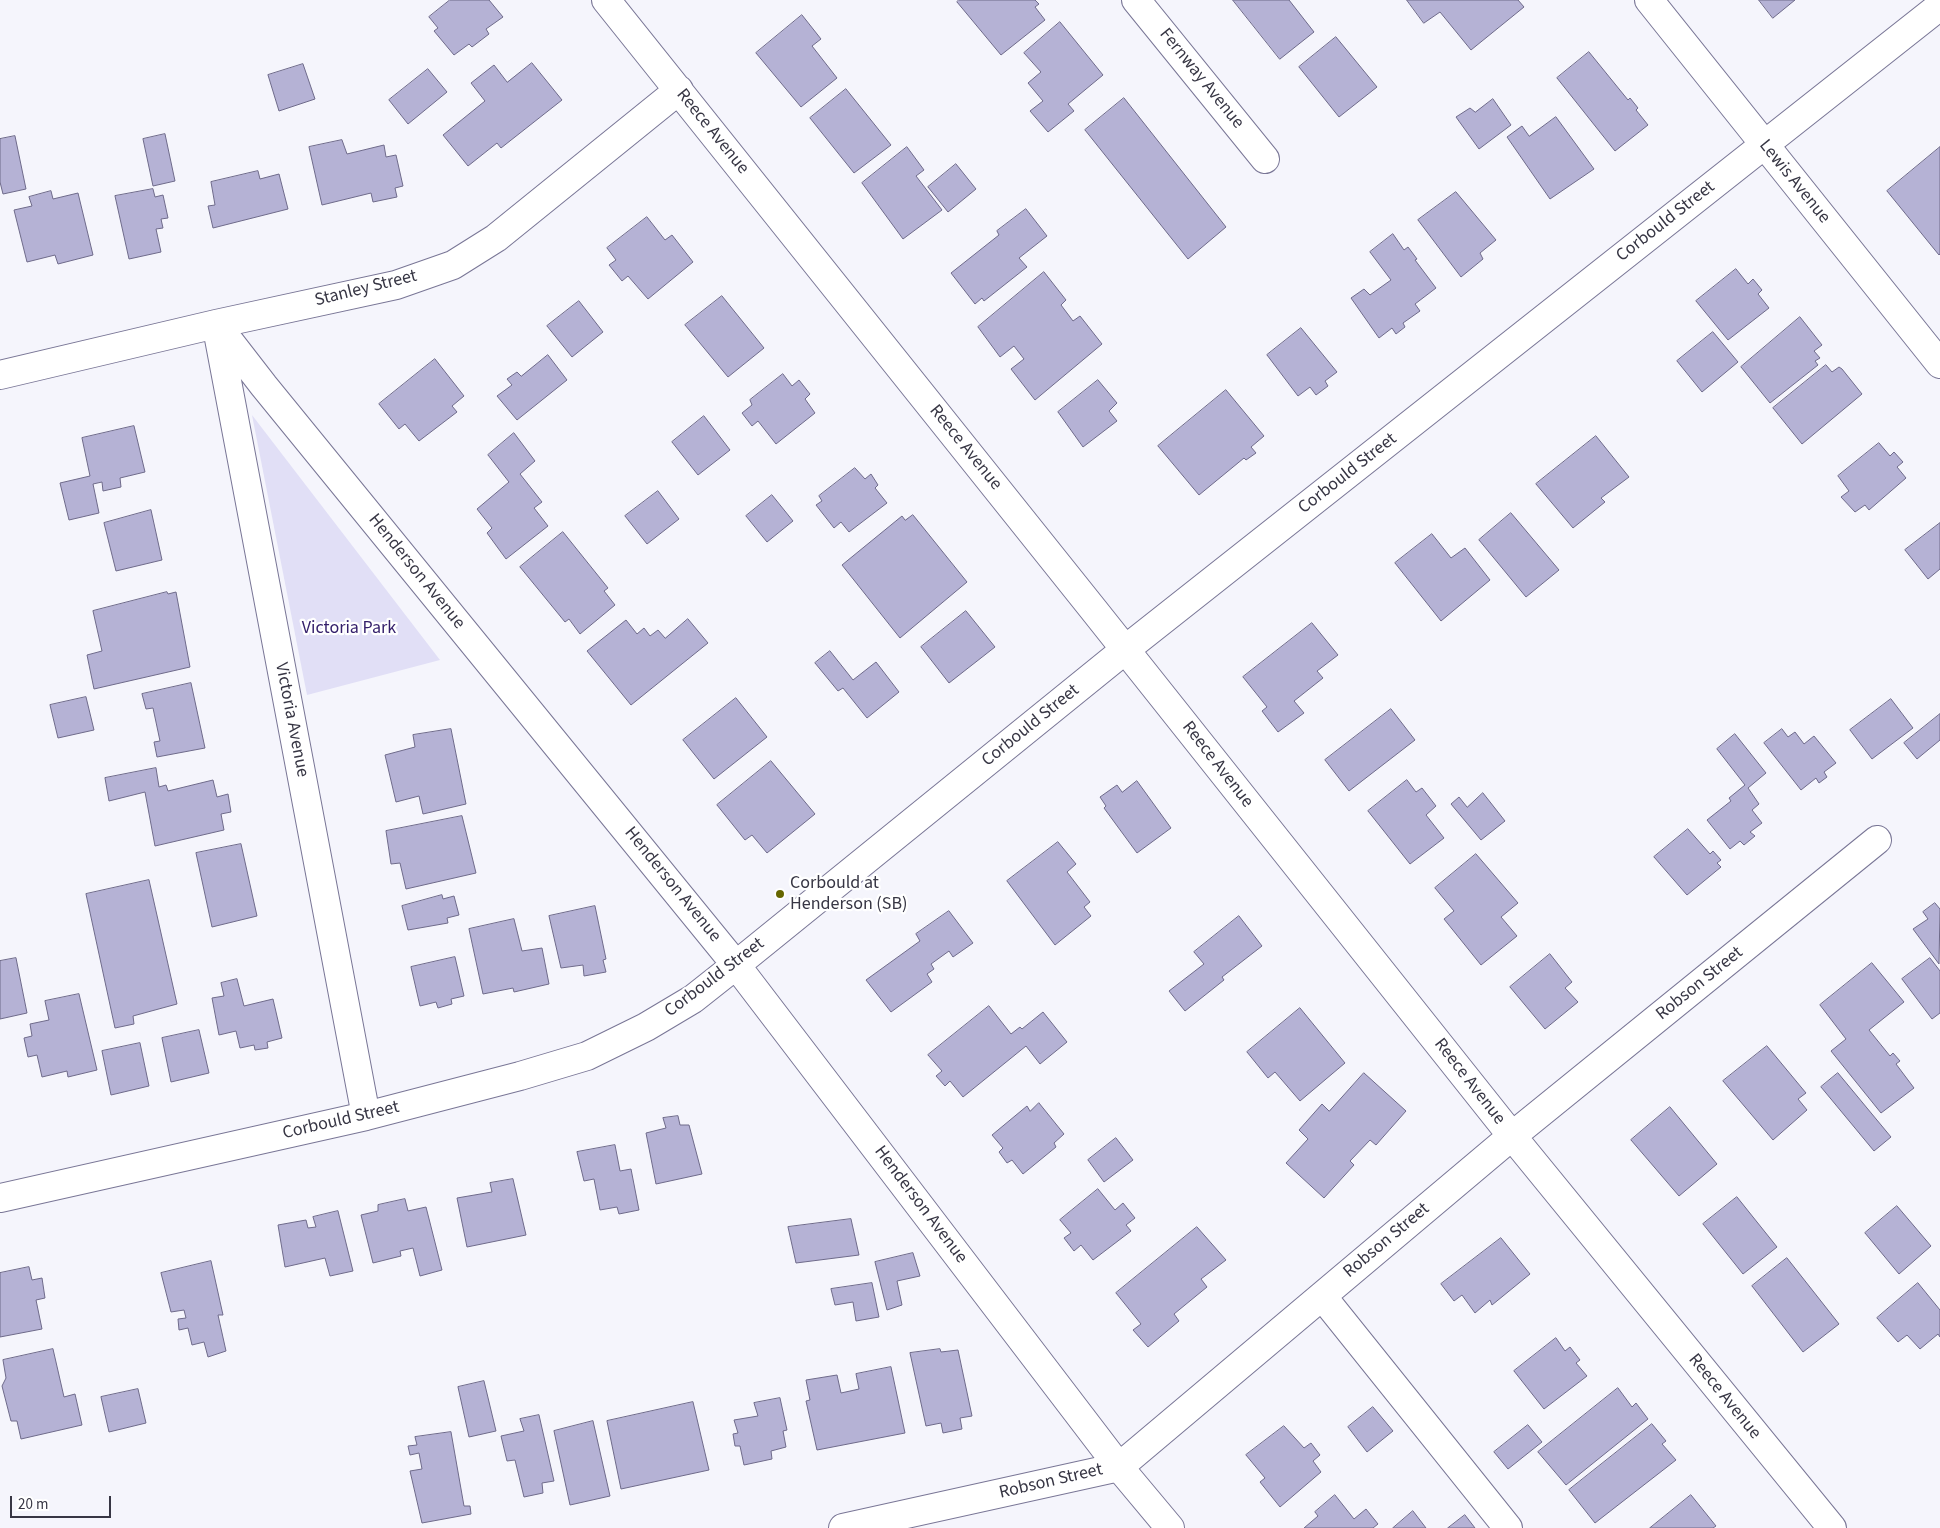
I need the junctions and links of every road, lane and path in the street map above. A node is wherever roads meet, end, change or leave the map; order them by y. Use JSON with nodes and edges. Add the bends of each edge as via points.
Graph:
{"nodes":[{"id":1,"x":606,"y":0,"type":"edge"},
{"id":2,"x":1136,"y":0,"type":"edge"},
{"id":3,"x":1649,"y":0,"type":"edge"},
{"id":4,"x":1940,"y":6,"type":"edge"},
{"id":5,"x":679,"y":90,"type":"junction"},
{"id":6,"x":1763,"y":145,"type":"junction"},
{"id":7,"x":1265,"y":159,"type":"dead end"},
{"id":8,"x":216,"y":324,"type":"junction"},
{"id":9,"x":1940,"y":364,"type":"edge"},
{"id":10,"x":0,"y":375,"type":"edge"},
{"id":11,"x":1126,"y":649,"type":"junction"},
{"id":12,"x":1877,"y":840,"type":"dead end"},
{"id":13,"x":736,"y":965,"type":"junction"},
{"id":14,"x":366,"y":1116,"type":"junction"},
{"id":15,"x":1512,"y":1136,"type":"junction"},
{"id":16,"x":0,"y":1198,"type":"edge"},
{"id":17,"x":1322,"y":1296,"type":"junction"},
{"id":18,"x":1120,"y":1466,"type":"junction"},
{"id":19,"x":843,"y":1528,"type":"edge"},
{"id":20,"x":1170,"y":1528,"type":"edge"},
{"id":21,"x":1508,"y":1528,"type":"edge"},
{"id":22,"x":1832,"y":1528,"type":"edge"}],
"edges":[{"from":1,"to":5,"type":"street","name":"Reece Avenue"},
{"from":2,"to":7,"type":"street","name":"Fernway Avenue"},
{"from":3,"to":6,"type":"street","name":"Lewis Avenue"},
{"from":4,"to":6,"type":"street","name":"Corbould Street"},
{"from":5,"to":8,"type":"street","name":"Stanley Street","via":[[496,238],[453,265],[396,285]]},
{"from":5,"to":11,"type":"street","name":"Reece Avenue"},
{"from":6,"to":9,"type":"street","name":"Lewis Avenue"},
{"from":6,"to":11,"type":"street","name":"Corbould Street"},
{"from":8,"to":10,"type":"street","name":"Stanley Street"},
{"from":8,"to":13,"type":"street","name":"Henderson Avenue"},
{"from":8,"to":14,"type":"street","name":"Victoria Avenue"},
{"from":11,"to":13,"type":"street","name":"Corbould Street"},
{"from":11,"to":15,"type":"street","name":"Reece Avenue"},
{"from":12,"to":15,"type":"street","name":"Robson Street"},
{"from":13,"to":14,"type":"street","name":"Corbould Street","via":[[693,999],[654,1023],[587,1056]]},
{"from":13,"to":18,"type":"street","name":"Henderson Avenue"},
{"from":14,"to":16,"type":"street","name":"Corbould Street"},
{"from":15,"to":17,"type":"street","name":"Robson Street"},
{"from":15,"to":22,"type":"street","name":"Reece Avenue"},
{"from":17,"to":18,"type":"street","name":"Robson Street"},
{"from":17,"to":21,"type":"street"},
{"from":18,"to":19,"type":"street","name":"Robson Street"},
{"from":18,"to":20,"type":"street","name":"Henderson Avenue"}]}
